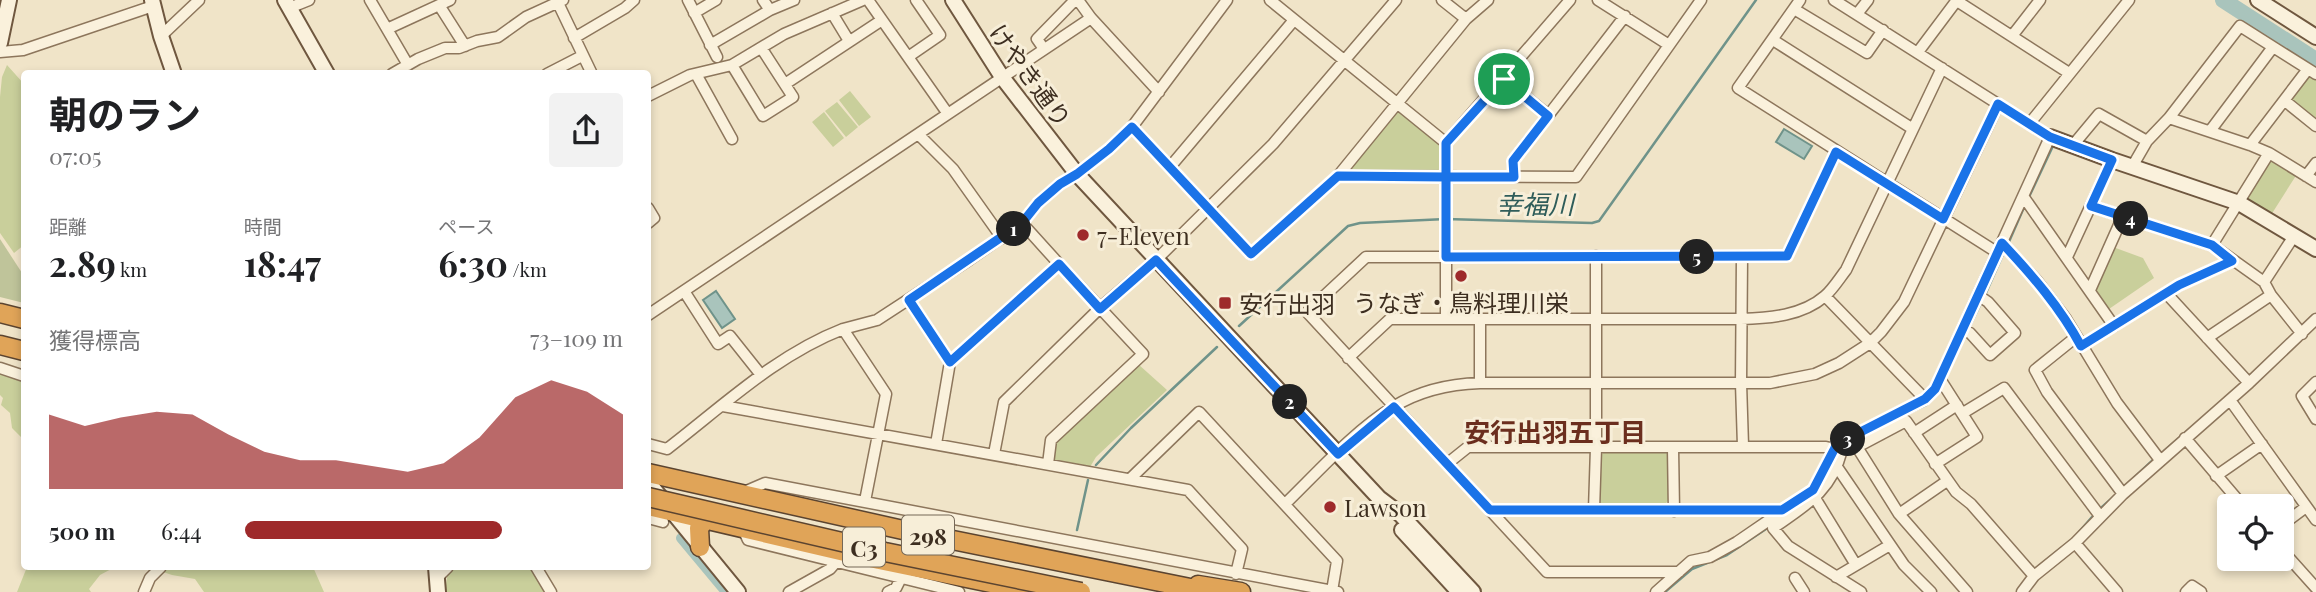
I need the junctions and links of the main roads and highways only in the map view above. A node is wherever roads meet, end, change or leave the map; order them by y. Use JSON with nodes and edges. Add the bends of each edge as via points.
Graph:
{"nodes":[{"id":1,"x":0,"y":313,"type":"edge"},
{"id":2,"x":21,"y":318,"type":"edge"},
{"id":3,"x":0,"y":321,"type":"edge"},
{"id":4,"x":21,"y":326,"type":"edge"},
{"id":5,"x":0,"y":337,"type":"edge"},
{"id":6,"x":21,"y":342,"type":"edge"},
{"id":7,"x":0,"y":345,"type":"edge"},
{"id":8,"x":21,"y":350,"type":"edge"},
{"id":9,"x":651,"y":474,"type":"edge"},
{"id":10,"x":651,"y":482,"type":"edge"},
{"id":11,"x":651,"y":498,"type":"edge"},
{"id":12,"x":651,"y":508,"type":"edge"},
{"id":13,"x":705,"y":520,"type":"junction"},
{"id":14,"x":701,"y":547,"type":"road end"},
{"id":15,"x":1049,"y":561,"type":"junction"},
{"id":16,"x":1035,"y":592,"type":"edge"},
{"id":17,"x":1081,"y":592,"type":"edge"},
{"id":18,"x":1169,"y":592,"type":"edge"},
{"id":19,"x":1210,"y":592,"type":"edge"},
{"id":20,"x":1241,"y":592,"type":"edge"}],
"edges":[{"from":1,"to":2,"type":"highway"},
{"from":3,"to":4,"type":"highway"},
{"from":5,"to":6,"type":"highway"},
{"from":7,"to":8,"type":"highway"},
{"from":9,"to":15,"type":"highway","number":"298"},
{"from":10,"to":18,"type":"highway","number":"C3"},
{"from":11,"to":17,"type":"highway","number":"C3","bridge":true},
{"from":12,"to":13,"type":"highway","number":"298","via":[[668,517]]},
{"from":13,"to":14,"type":"highway","via":[[699,528]]},
{"from":13,"to":16,"type":"highway","number":"298"},
{"from":15,"to":19,"type":"highway","number":"298"},
{"from":15,"to":20,"type":"highway"}]}
